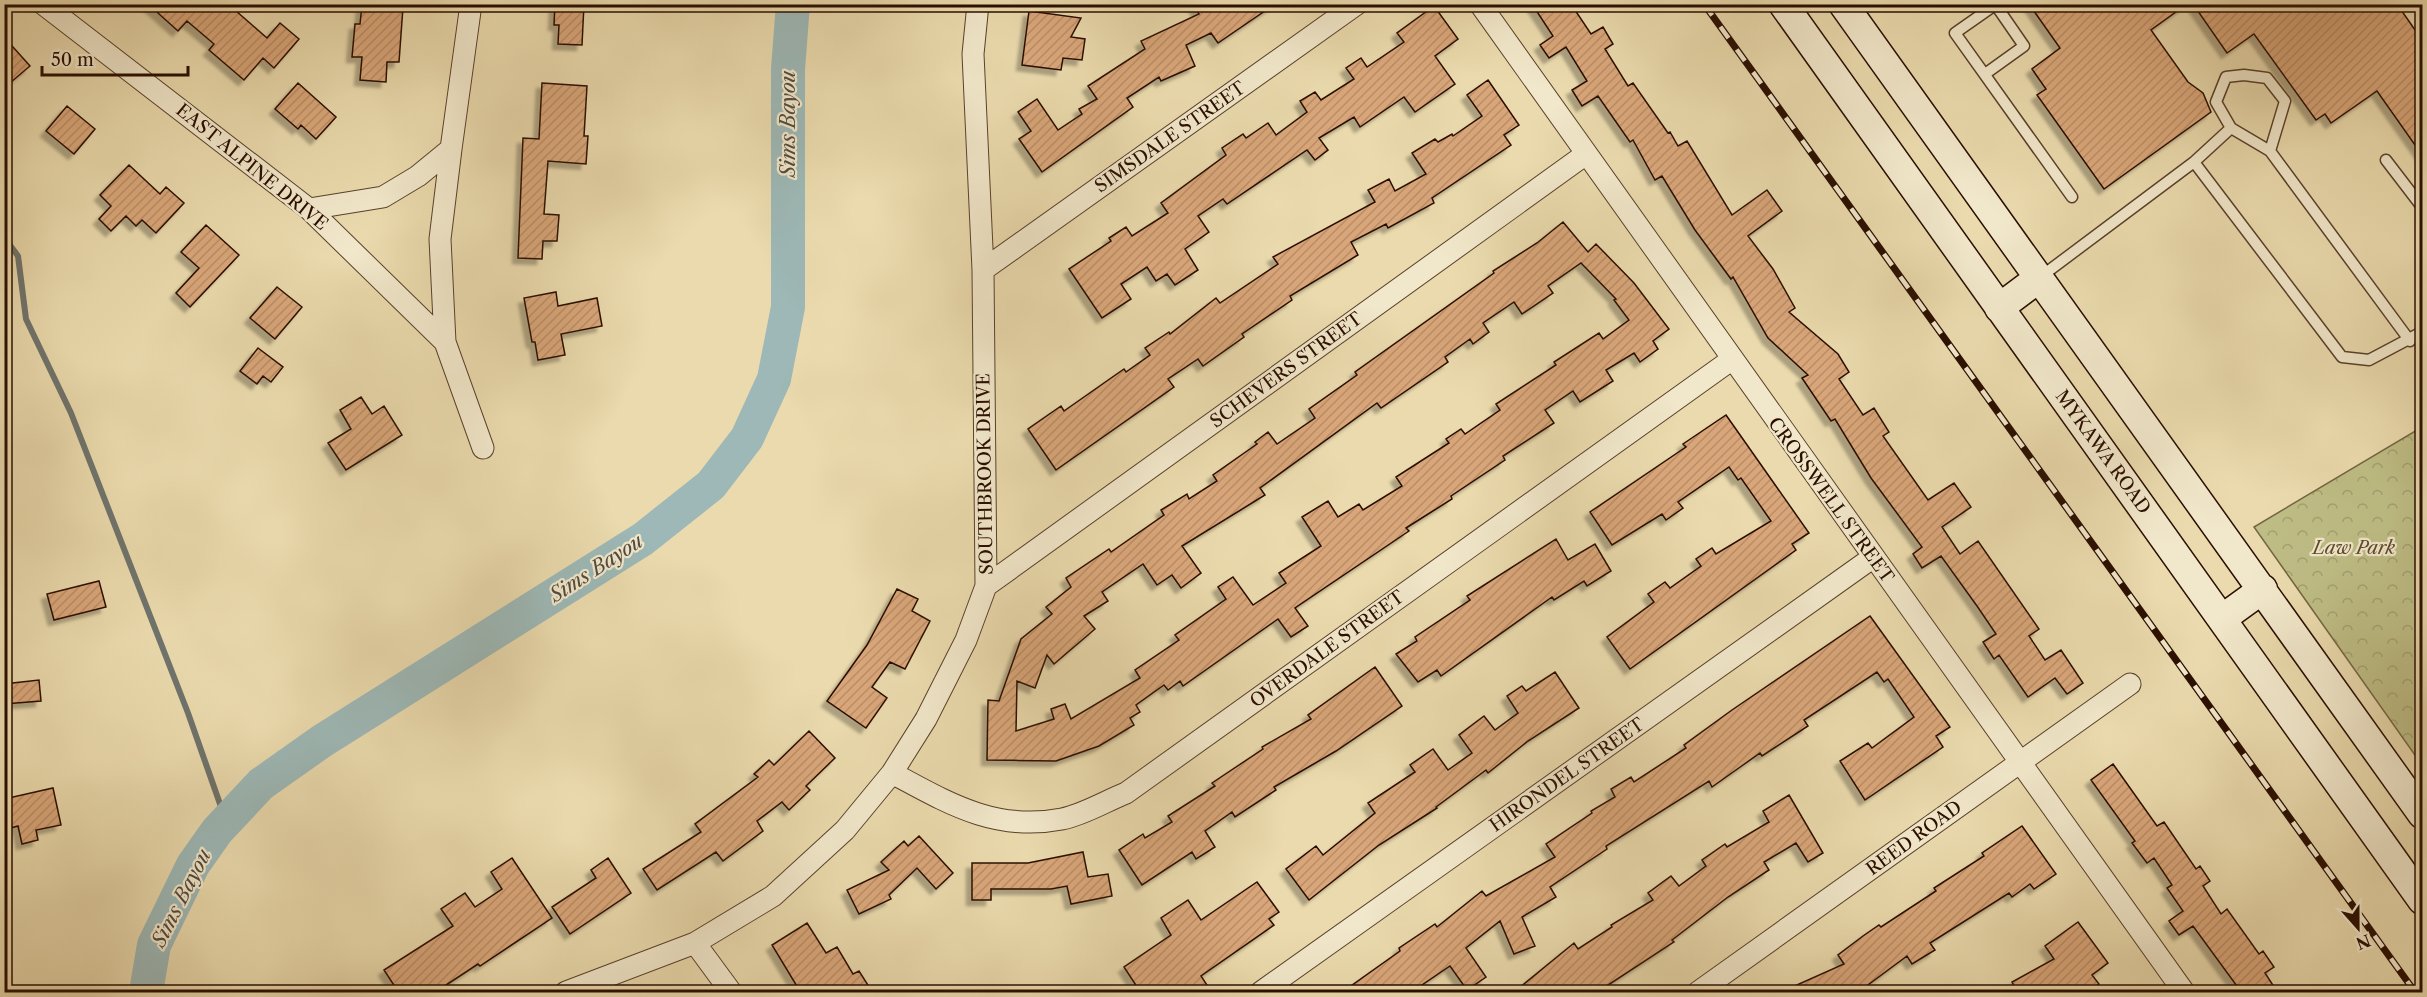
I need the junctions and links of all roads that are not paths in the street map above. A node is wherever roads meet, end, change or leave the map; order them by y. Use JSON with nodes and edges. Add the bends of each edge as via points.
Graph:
{"nodes":[{"id":1,"x":42,"y":4,"type":"edge"},
{"id":2,"x":471,"y":4,"type":"edge"},
{"id":3,"x":978,"y":4,"type":"edge"},
{"id":4,"x":1357,"y":4,"type":"edge"},
{"id":5,"x":1480,"y":4,"type":"edge"},
{"id":6,"x":1783,"y":4,"type":"edge"},
{"id":7,"x":1843,"y":4,"type":"edge"},
{"id":8,"x":1995,"y":5,"type":"edge"},
{"id":9,"x":1985,"y":74,"type":"junction"},
{"id":10,"x":2231,"y":128,"type":"junction"},
{"id":11,"x":451,"y":149,"type":"junction"},
{"id":12,"x":2270,"y":152,"type":"junction"},
{"id":13,"x":1586,"y":154,"type":"junction"},
{"id":14,"x":2386,"y":160,"type":"dead end"},
{"id":15,"x":2194,"y":162,"type":"junction"},
{"id":16,"x":2072,"y":197,"type":"dead end"},
{"id":17,"x":2422,"y":207,"type":"edge"},
{"id":18,"x":309,"y":209,"type":"junction"},
{"id":19,"x":983,"y":270,"type":"junction"},
{"id":20,"x":2039,"y":278,"type":"junction"},
{"id":21,"x":1999,"y":308,"type":"junction"},
{"id":22,"x":2422,"y":332,"type":"edge"},
{"id":23,"x":2410,"y":341,"type":"junction"},
{"id":24,"x":445,"y":342,"type":"junction"},
{"id":25,"x":1731,"y":360,"type":"junction"},
{"id":26,"x":483,"y":448,"type":"dead end"},
{"id":27,"x":1872,"y":558,"type":"junction"},
{"id":28,"x":986,"y":586,"type":"junction"},
{"id":29,"x":2263,"y":589,"type":"junction"},
{"id":30,"x":2223,"y":618,"type":"junction"},
{"id":31,"x":2130,"y":684,"type":"dead end"},
{"id":32,"x":2019,"y":763,"type":"junction"},
{"id":33,"x":892,"y":773,"type":"junction"},
{"id":34,"x":2422,"y":814,"type":"edge"},
{"id":35,"x":2422,"y":900,"type":"edge"},
{"id":36,"x":695,"y":943,"type":"junction"},
{"id":37,"x":2180,"y":991,"type":"edge"},
{"id":38,"x":566,"y":993,"type":"edge"},
{"id":39,"x":731,"y":993,"type":"edge"},
{"id":40,"x":1261,"y":993,"type":"edge"},
{"id":41,"x":1698,"y":993,"type":"edge"}],
"edges":[{"from":1,"to":18,"type":"street","name":"EAST ALPINE DRIVE"},
{"from":2,"to":11,"type":"street"},
{"from":3,"to":19,"type":"street","name":"SOUTHBROOK DRIVE","via":[[973,54]]},
{"from":4,"to":19,"type":"street","name":"SIMSDALE STREET"},
{"from":5,"to":13,"type":"street","name":"CROSSWELL STREET"},
{"from":6,"to":21,"type":"main road","name":"MYKAWA ROAD"},
{"from":7,"to":20,"type":"main road"},
{"from":8,"to":9,"type":"lane","via":[[2024,46]]},
{"from":8,"to":9,"type":"lane","via":[[1955,33]]},
{"from":9,"to":16,"type":"lane"},
{"from":10,"to":12,"type":"lane"},
{"from":10,"to":12,"type":"lane","via":[[2216,102],[2226,77],[2267,78],[2285,101]]},
{"from":10,"to":15,"type":"lane"},
{"from":11,"to":18,"type":"street","via":[[418,176],[383,196]]},
{"from":11,"to":24,"type":"street","via":[[440,239]]},
{"from":12,"to":23,"type":"lane"},
{"from":13,"to":25,"type":"street","name":"CROSSWELL STREET"},
{"from":13,"to":28,"type":"street","name":"SCHEVERS STREET"},
{"from":14,"to":17,"type":"lane"},
{"from":15,"to":20,"type":"lane"},
{"from":15,"to":23,"type":"lane","via":[[2342,357],[2369,360]]},
{"from":18,"to":24,"type":"street","name":"EAST ALPINE DRIVE"},
{"from":19,"to":28,"type":"street","name":"SOUTHBROOK DRIVE"},
{"from":20,"to":21,"type":"main road"},
{"from":20,"to":29,"type":"main road"},
{"from":21,"to":30,"type":"main road","name":"MYKAWA ROAD"},
{"from":22,"to":23,"type":"lane"},
{"from":24,"to":26,"type":"street","name":"EAST ALPINE DRIVE"},
{"from":25,"to":27,"type":"street","name":"CROSSWELL STREET"},
{"from":25,"to":33,"type":"street","name":"OVERDALE STREET","via":[[1126,793],[1063,819],[1004,823],[955,806]]},
{"from":27,"to":32,"type":"street","name":"CROSSWELL STREET"},
{"from":27,"to":40,"type":"street","name":"HIRONDEL STREET"},
{"from":28,"to":33,"type":"street","name":"SOUTHBROOK DRIVE","via":[[966,640],[926,719]]},
{"from":29,"to":30,"type":"main road"},
{"from":29,"to":34,"type":"main road"},
{"from":30,"to":35,"type":"main road","name":"MYKAWA ROAD"},
{"from":31,"to":32,"type":"street","name":"REED ROAD"},
{"from":32,"to":37,"type":"street","name":"CROSSWELL STREET"},
{"from":32,"to":41,"type":"street","name":"REED ROAD"},
{"from":33,"to":36,"type":"street","name":"SOUTHBROOK DRIVE","via":[[845,830],[773,896]]},
{"from":36,"to":38,"type":"street","name":"SOUTHBROOK DRIVE"},
{"from":36,"to":39,"type":"street"}]}
